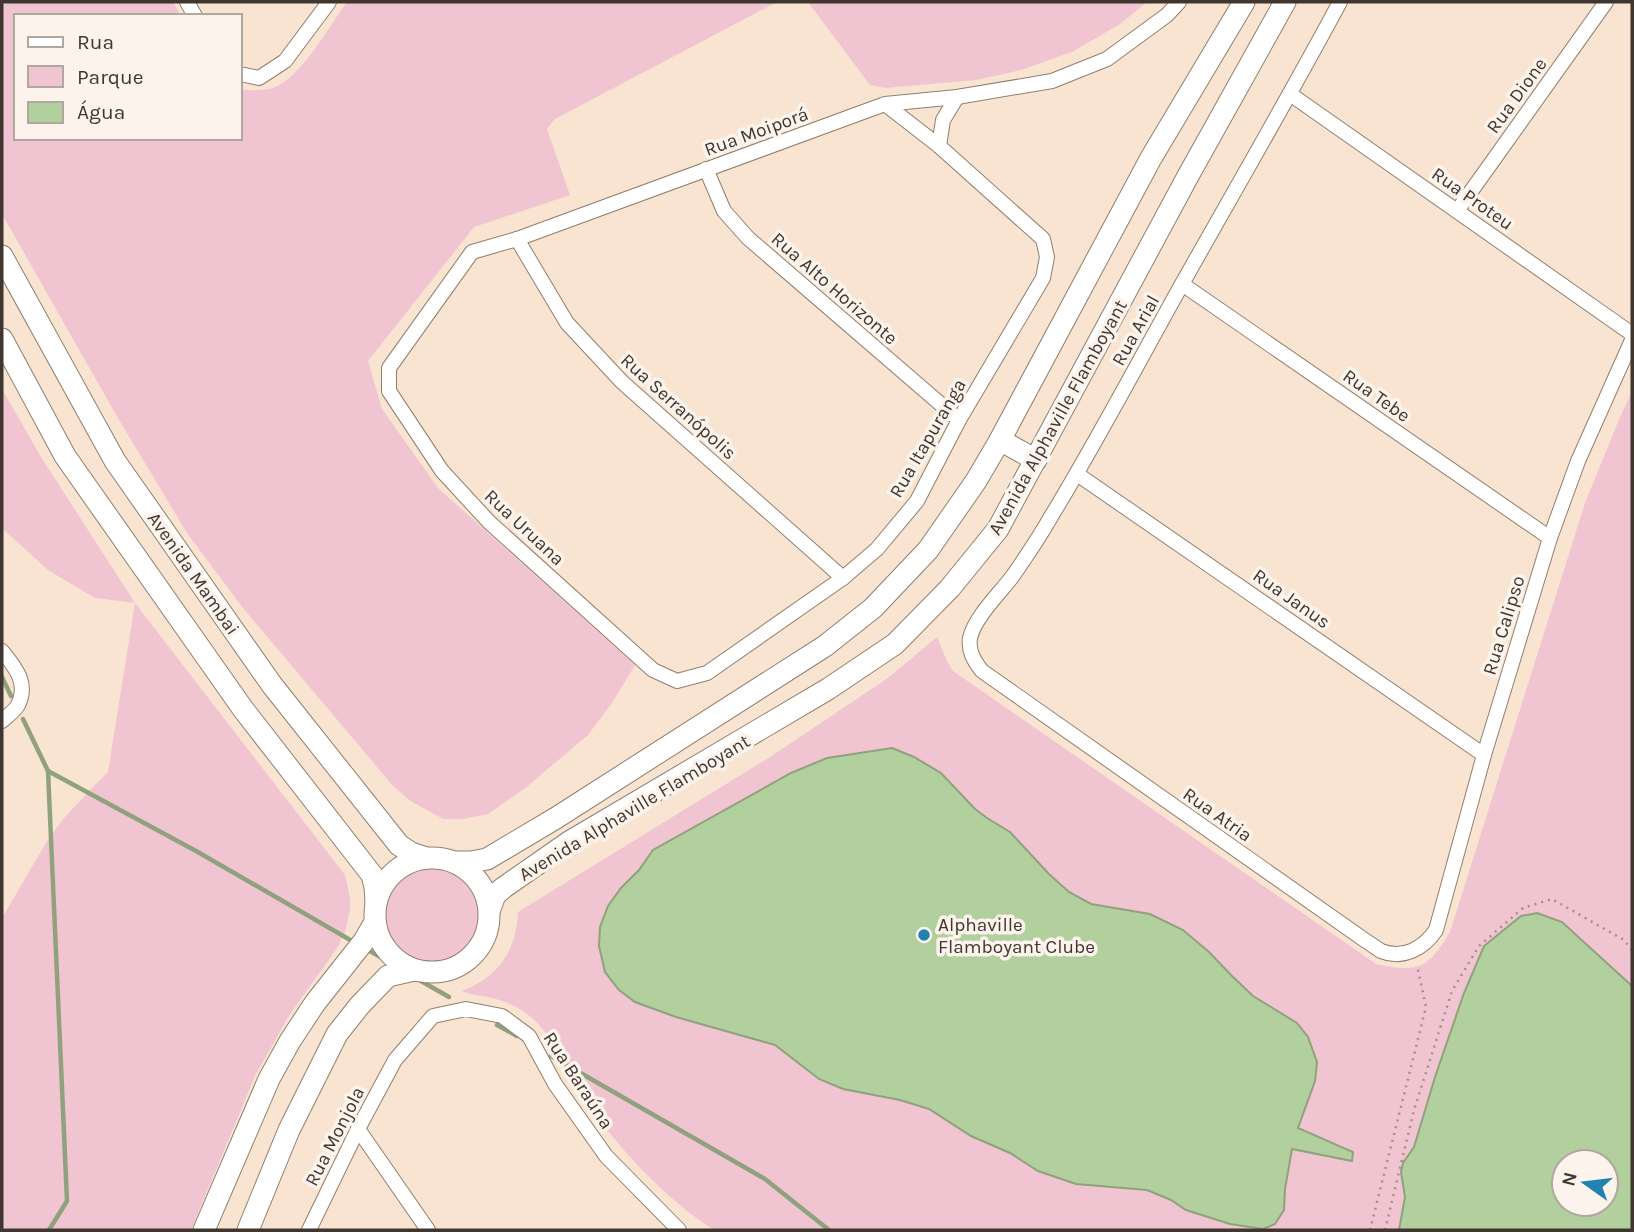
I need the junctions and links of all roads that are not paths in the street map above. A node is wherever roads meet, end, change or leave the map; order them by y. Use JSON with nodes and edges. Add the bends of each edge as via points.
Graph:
{"nodes":[{"id":1,"x":328,"y":2,"type":"edge"},
{"id":2,"x":1179,"y":2,"type":"edge"},
{"id":3,"x":1244,"y":2,"type":"edge"},
{"id":4,"x":1285,"y":2,"type":"edge"},
{"id":5,"x":1340,"y":2,"type":"edge"},
{"id":6,"x":1606,"y":2,"type":"edge"},
{"id":7,"x":242,"y":74,"type":"edge"},
{"id":8,"x":1290,"y":94,"type":"junction"},
{"id":9,"x":957,"y":97,"type":"junction"},
{"id":10,"x":885,"y":104,"type":"junction"},
{"id":11,"x":939,"y":146,"type":"junction"},
{"id":12,"x":706,"y":169,"type":"junction"},
{"id":13,"x":1457,"y":211,"type":"junction"},
{"id":14,"x":517,"y":239,"type":"junction"},
{"id":15,"x":2,"y":256,"type":"edge"},
{"id":16,"x":1182,"y":284,"type":"junction"},
{"id":17,"x":1632,"y":334,"type":"edge"},
{"id":18,"x":2,"y":339,"type":"edge"},
{"id":19,"x":1632,"y":340,"type":"edge"},
{"id":20,"x":389,"y":368,"type":"joint"},
{"id":21,"x":959,"y":420,"type":"junction"},
{"id":22,"x":1000,"y":440,"type":"junction"},
{"id":23,"x":1036,"y":460,"type":"junction"},
{"id":24,"x":1077,"y":474,"type":"junction"},
{"id":25,"x":1550,"y":538,"type":"junction"},
{"id":26,"x":844,"y":578,"type":"junction"},
{"id":27,"x":2,"y":651,"type":"edge"},
{"id":28,"x":982,"y":671,"type":"joint"},
{"id":29,"x":677,"y":681,"type":"joint"},
{"id":30,"x":2,"y":721,"type":"edge"},
{"id":31,"x":1484,"y":755,"type":"junction"},
{"id":32,"x":426,"y":858,"type":"junction"},
{"id":33,"x":457,"y":862,"type":"junction"},
{"id":34,"x":490,"y":909,"type":"junction"},
{"id":35,"x":376,"y":912,"type":"junction"},
{"id":36,"x":1436,"y":930,"type":"joint"},
{"id":37,"x":414,"y":970,"type":"junction"},
{"id":38,"x":395,"y":1060,"type":"joint"},
{"id":39,"x":358,"y":1129,"type":"junction"},
{"id":40,"x":204,"y":1230,"type":"edge"},
{"id":41,"x":248,"y":1230,"type":"edge"},
{"id":42,"x":309,"y":1230,"type":"edge"},
{"id":43,"x":428,"y":1230,"type":"edge"},
{"id":44,"x":680,"y":1230,"type":"edge"}],
"edges":[{"from":1,"to":7,"type":"street","via":[[285,61],[259,78]]},
{"from":2,"to":9,"type":"street","name":"Rua Moiporá","via":[[1107,59],[1052,81]]},
{"from":3,"to":22,"type":"street","name":"Avenida Alphaville Flamboyant","via":[[1151,158]]},
{"from":4,"to":23,"type":"street","name":"Avenida Alphaville Flamboyant"},
{"from":5,"to":8,"type":"street","name":"Rua Arial"},
{"from":6,"to":13,"type":"street","name":"Rua Dione"},
{"from":8,"to":13,"type":"street","name":"Rua Proteu"},
{"from":8,"to":16,"type":"street","name":"Rua Arial"},
{"from":9,"to":10,"type":"street","name":"Rua Moiporá"},
{"from":9,"to":11,"type":"street","via":[[943,120]]},
{"from":10,"to":11,"type":"street"},
{"from":10,"to":12,"type":"street","name":"Rua Moiporá"},
{"from":11,"to":21,"type":"street","name":"Rua Itapuranga","via":[[1043,239],[1047,257],[1043,278]]},
{"from":12,"to":14,"type":"street","name":"Rua Moiporá"},
{"from":12,"to":21,"type":"street","name":"Rua Alto Horizonte","via":[[724,211],[748,238]]},
{"from":13,"to":17,"type":"street","name":"Rua Proteu"},
{"from":14,"to":20,"type":"street","name":"Rua Moiporá","via":[[472,252]]},
{"from":14,"to":26,"type":"street","name":"Rua Serranópolis","via":[[567,323],[622,382]]},
{"from":15,"to":32,"type":"street","name":"Avenida Mambai","via":[[115,461],[272,685],[399,845]]},
{"from":16,"to":24,"type":"street","name":"Rua Arial"},
{"from":16,"to":25,"type":"street","name":"Rua Tebe"},
{"from":18,"to":35,"type":"street","name":"Avenida Mambai","via":[[65,456],[243,709],[372,875]]},
{"from":19,"to":25,"type":"street","name":"Rua Calipso","via":[[1577,461]]},
{"from":20,"to":29,"type":"street","name":"Rua Uruana","via":[[389,391],[442,471],[489,522],[653,670]]},
{"from":21,"to":26,"type":"street","name":"Rua Itapuranga","via":[[917,501],[877,549]]},
{"from":22,"to":23,"type":"street"},
{"from":22,"to":33,"type":"street","name":"Avenida Alphaville Flamboyant","via":[[928,550],[873,608],[825,646],[487,859]]},
{"from":23,"to":34,"type":"street","name":"Avenida Alphaville Flamboyant","via":[[998,530],[950,588],[894,644],[828,689],[569,842],[503,888]]},
{"from":24,"to":28,"type":"street","name":"Rua Arial","via":[[1011,578],[977,622],[969,646]]},
{"from":24,"to":31,"type":"street","name":"Rua Janus"},
{"from":25,"to":31,"type":"street","name":"Rua Calipso"},
{"from":26,"to":29,"type":"street","name":"Rua Itapuranga","via":[[707,673]]},
{"from":27,"to":30,"type":"street","via":[[19,671],[23,689],[18,707]]},
{"from":28,"to":36,"type":"street","name":"Rua Atria","via":[[1382,951],[1402,954],[1414,950]]},
{"from":31,"to":36,"type":"street","name":"Rua Calipso"},
{"from":32,"to":33,"type":"street"},
{"from":32,"to":35,"type":"street","via":[[398,868],[384,883]]},
{"from":33,"to":34,"type":"street","via":[[474,874]]},
{"from":34,"to":37,"type":"street","via":[[480,948],[467,961],[433,973]]},
{"from":35,"to":37,"type":"street","via":[[381,941],[396,960]]},
{"from":35,"to":40,"type":"street","via":[[364,941],[315,1003],[269,1079]]},
{"from":37,"to":41,"type":"street","via":[[388,976],[337,1034],[289,1130]]},
{"from":38,"to":39,"type":"street","name":"Rua Monjola"},
{"from":38,"to":44,"type":"street","name":"Rua Baraúna","via":[[433,1016],[466,1009],[502,1016],[529,1036],[555,1084],[606,1156]]},
{"from":39,"to":42,"type":"street","name":"Rua Monjola"},
{"from":39,"to":43,"type":"street"}]}
